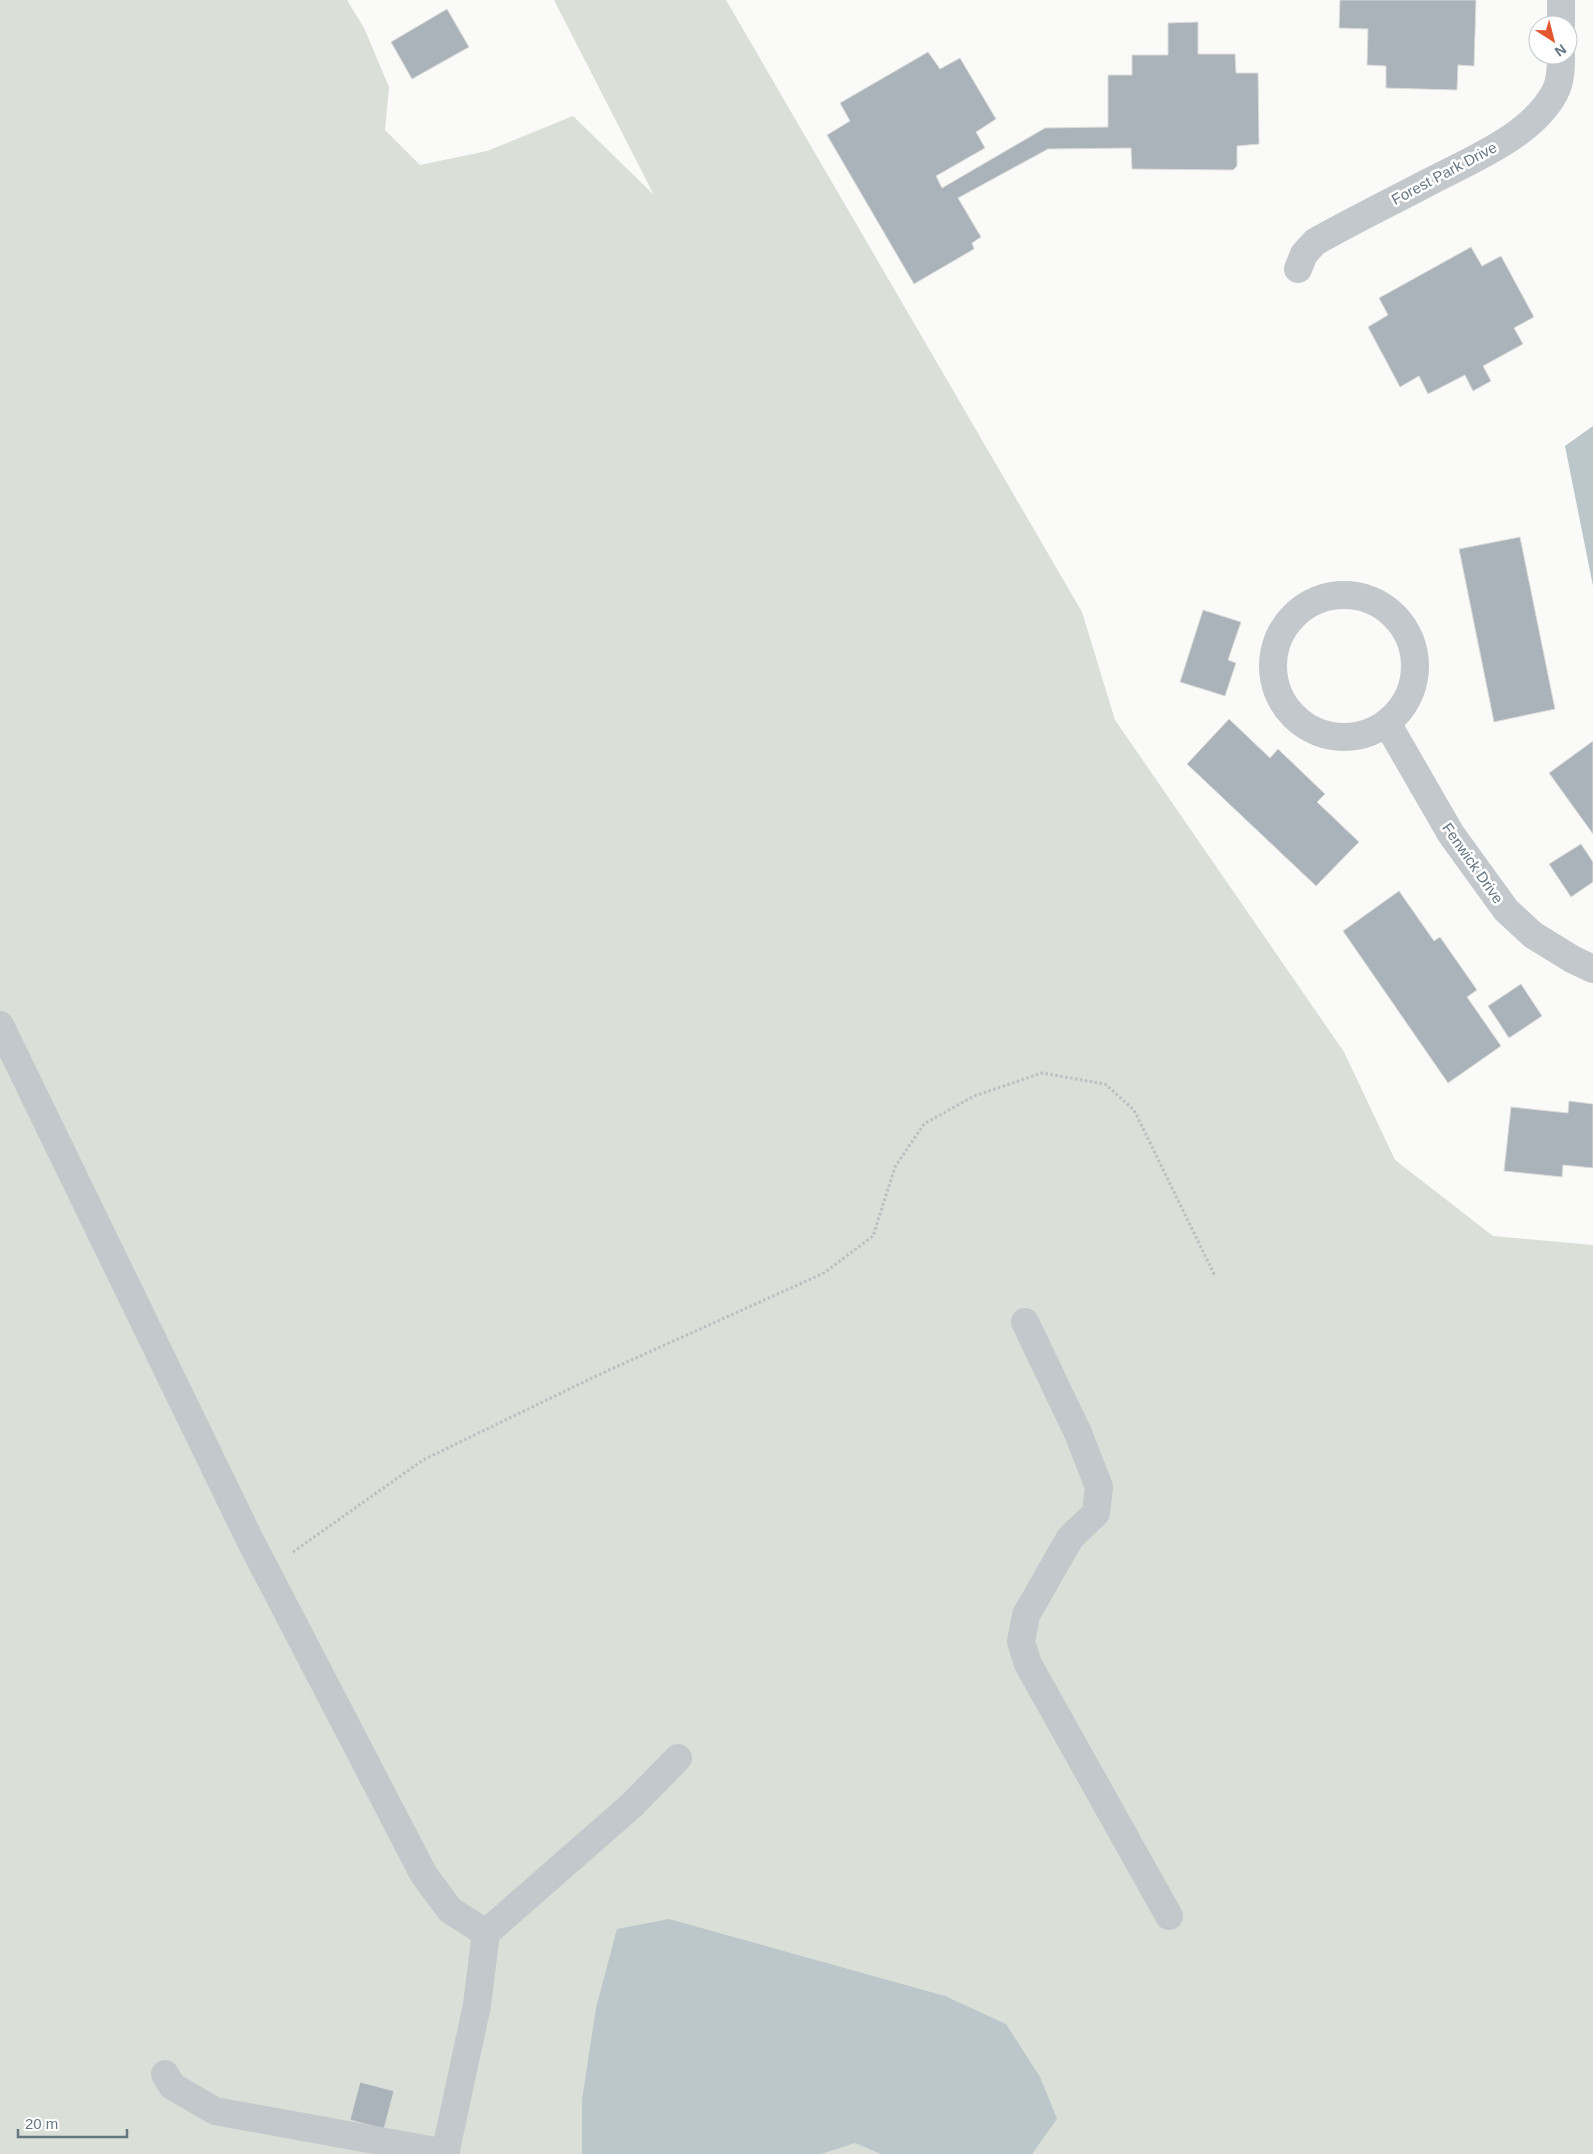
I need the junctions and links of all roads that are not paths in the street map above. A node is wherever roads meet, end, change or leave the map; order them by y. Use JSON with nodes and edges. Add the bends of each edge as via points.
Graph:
{"nodes":[{"id":1,"x":1561,"y":0,"type":"edge"},
{"id":2,"x":1561,"y":15,"type":"edge"},
{"id":3,"x":1561,"y":65,"type":"edge"},
{"id":4,"x":1298,"y":269,"type":"dead end"},
{"id":5,"x":1387,"y":723,"type":"junction"},
{"id":6,"x":1593,"y":969,"type":"edge"},
{"id":7,"x":0,"y":1025,"type":"edge"},
{"id":8,"x":1025,"y":1322,"type":"dead end"},
{"id":9,"x":678,"y":1758,"type":"dead end"},
{"id":10,"x":1169,"y":1916,"type":"dead end"},
{"id":11,"x":486,"y":1933,"type":"junction"},
{"id":12,"x":165,"y":2074,"type":"dead end"},
{"id":13,"x":446,"y":2154,"type":"edge"}],
"edges":[{"from":1,"to":2,"type":"street"},
{"from":3,"to":4,"type":"street","name":"Forest Park Drive","via":[[1555,93],[1528,124],[1471,160],[1314,242]]},
{"from":5,"to":5,"type":"street","via":[[1409,696],[1415,673],[1414,650],[1405,629],[1390,611],[1358,596],[1324,598],[1304,607],[1281,633],[1274,654],[1273,677],[1286,708],[1302,724],[1333,737],[1367,733]]},
{"from":5,"to":6,"type":"street","name":"Fenwick Drive","via":[[1451,834],[1506,910],[1533,935]]},
{"from":7,"to":11,"type":"street","via":[[266,1571],[424,1875],[450,1910]]},
{"from":8,"to":10,"type":"street","via":[[1078,1433],[1099,1487],[1096,1513],[1070,1538],[1026,1615],[1021,1642],[1028,1664]]},
{"from":9,"to":11,"type":"street","via":[[632,1805]]},
{"from":11,"to":13,"type":"street","via":[[477,2004]]},
{"from":12,"to":13,"type":"street","via":[[172,2086],[215,2112]]}]}
